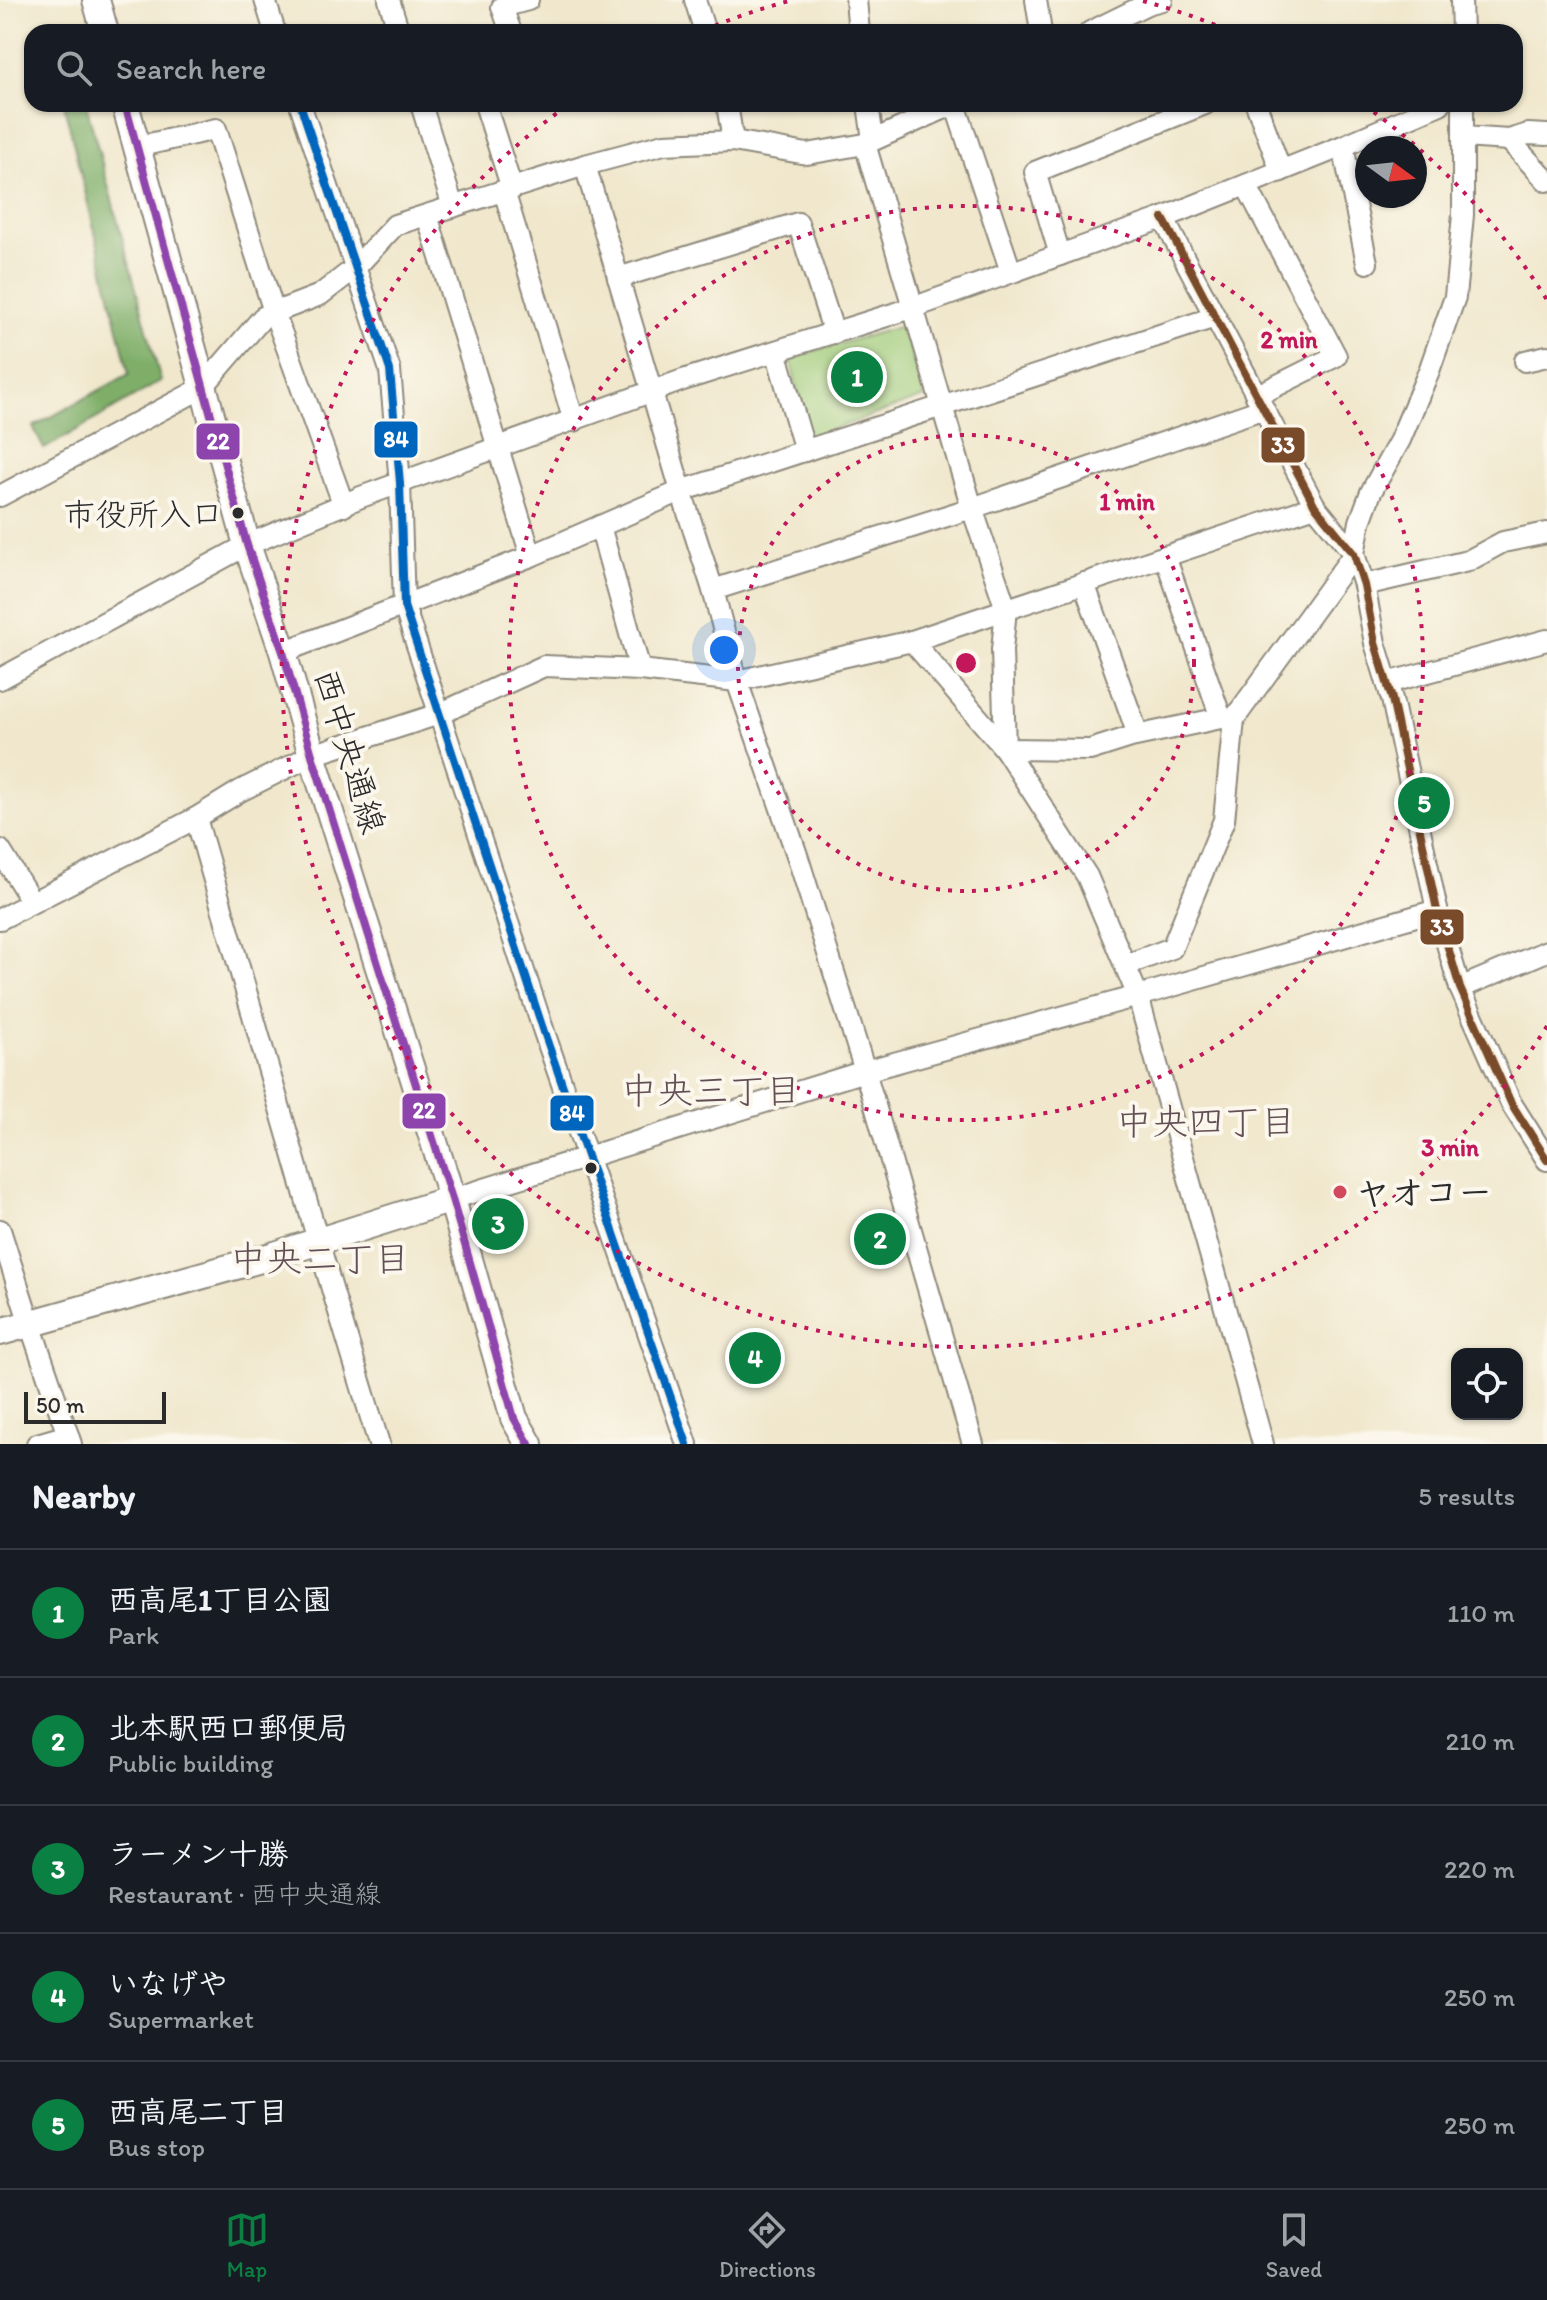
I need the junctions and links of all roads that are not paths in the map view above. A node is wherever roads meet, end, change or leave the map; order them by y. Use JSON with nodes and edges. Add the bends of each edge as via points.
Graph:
{"nodes":[{"id":1,"x":96,"y":0,"type":"edge"},
{"id":2,"x":265,"y":0,"type":"edge"},
{"id":3,"x":389,"y":0,"type":"edge"},
{"id":4,"x":528,"y":0,"type":"edge"},
{"id":5,"x":695,"y":0,"type":"edge"},
{"id":6,"x":856,"y":0,"type":"edge"},
{"id":7,"x":1036,"y":0,"type":"edge"},
{"id":8,"x":1461,"y":0,"type":"edge"},
{"id":9,"x":1152,"y":1,"type":"edge"},
{"id":10,"x":103,"y":24,"type":"edge"},
{"id":11,"x":272,"y":24,"type":"edge"},
{"id":12,"x":396,"y":24,"type":"edge"},
{"id":13,"x":508,"y":24,"type":"edge"},
{"id":14,"x":702,"y":24,"type":"edge"},
{"id":15,"x":858,"y":24,"type":"edge"},
{"id":16,"x":1040,"y":24,"type":"edge"},
{"id":17,"x":1106,"y":24,"type":"edge"},
{"id":18,"x":1462,"y":24,"type":"edge"},
{"id":19,"x":127,"y":112,"type":"edge"},
{"id":20,"x":303,"y":112,"type":"edge"},
{"id":21,"x":423,"y":112,"type":"edge"},
{"id":22,"x":487,"y":112,"type":"edge"},
{"id":23,"x":728,"y":112,"type":"edge"},
{"id":24,"x":868,"y":112,"type":"edge"},
{"id":25,"x":936,"y":112,"type":"edge"},
{"id":26,"x":957,"y":112,"type":"edge"},
{"id":27,"x":1185,"y":112,"type":"edge"},
{"id":28,"x":1259,"y":112,"type":"edge"},
{"id":29,"x":1422,"y":112,"type":"edge"},
{"id":30,"x":1463,"y":112,"type":"edge"},
{"id":31,"x":1547,"y":135,"type":"edge"},
{"id":32,"x":1463,"y":137,"type":"junction"},
{"id":33,"x":1509,"y":140,"type":"junction"},
{"id":34,"x":733,"y":141,"type":"junction"},
{"id":35,"x":869,"y":142,"type":"junction"},
{"id":36,"x":1343,"y":146,"type":"junction"},
{"id":37,"x":136,"y":147,"type":"junction"},
{"id":38,"x":585,"y":165,"type":"junction"},
{"id":39,"x":1281,"y":171,"type":"junction"},
{"id":40,"x":1547,"y":181,"type":"edge"},
{"id":41,"x":1246,"y":185,"type":"junction"},
{"id":42,"x":508,"y":190,"type":"junction"},
{"id":43,"x":453,"y":207,"type":"junction"},
{"id":44,"x":427,"y":215,"type":"junction"},
{"id":45,"x":1163,"y":218,"type":"junction"},
{"id":46,"x":1060,"y":255,"type":"junction"},
{"id":47,"x":1367,"y":263,"type":"dead end"},
{"id":48,"x":355,"y":268,"type":"junction"},
{"id":49,"x":1011,"y":272,"type":"junction"},
{"id":50,"x":618,"y":278,"type":"junction"},
{"id":51,"x":912,"y":308,"type":"junction"},
{"id":52,"x":274,"y":312,"type":"junction"},
{"id":53,"x":1215,"y":317,"type":"junction"},
{"id":54,"x":834,"y":333,"type":"junction"},
{"id":55,"x":776,"y":351,"type":"junction"},
{"id":56,"x":1547,"y":356,"type":"edge"},
{"id":57,"x":1525,"y":361,"type":"dead end"},
{"id":58,"x":202,"y":388,"type":"junction"},
{"id":59,"x":651,"y":392,"type":"junction"},
{"id":60,"x":1259,"y":402,"type":"junction"},
{"id":61,"x":942,"y":407,"type":"junction"},
{"id":62,"x":574,"y":421,"type":"junction"},
{"id":63,"x":497,"y":448,"type":"junction"},
{"id":64,"x":805,"y":451,"type":"junction"},
{"id":65,"x":400,"y":483,"type":"junction"},
{"id":66,"x":681,"y":491,"type":"junction"},
{"id":67,"x":0,"y":496,"type":"edge"},
{"id":68,"x":344,"y":506,"type":"junction"},
{"id":69,"x":1315,"y":506,"type":"junction"},
{"id":70,"x":972,"y":508,"type":"junction"},
{"id":71,"x":600,"y":526,"type":"junction"},
{"id":72,"x":1547,"y":533,"type":"edge"},
{"id":73,"x":247,"y":545,"type":"junction"},
{"id":74,"x":1354,"y":554,"type":"junction"},
{"id":75,"x":531,"y":556,"type":"junction"},
{"id":76,"x":1165,"y":556,"type":"junction"},
{"id":77,"x":1084,"y":583,"type":"junction"},
{"id":78,"x":1364,"y":585,"type":"junction"},
{"id":79,"x":713,"y":590,"type":"junction"},
{"id":80,"x":404,"y":606,"type":"junction"},
{"id":81,"x":1006,"y":609,"type":"junction"},
{"id":82,"x":1547,"y":640,"type":"edge"},
{"id":83,"x":912,"y":641,"type":"junction"},
{"id":84,"x":283,"y":652,"type":"junction"},
{"id":85,"x":640,"y":670,"type":"junction"},
{"id":86,"x":0,"y":679,"type":"edge"},
{"id":87,"x":737,"y":681,"type":"junction"},
{"id":88,"x":1387,"y":683,"type":"junction"},
{"id":89,"x":439,"y":714,"type":"junction"},
{"id":90,"x":1228,"y":718,"type":"junction"},
{"id":91,"x":1138,"y":735,"type":"junction"},
{"id":92,"x":1005,"y":749,"type":"junction"},
{"id":93,"x":312,"y":755,"type":"junction"},
{"id":94,"x":196,"y":818,"type":"junction"},
{"id":95,"x":0,"y":850,"type":"edge"},
{"id":96,"x":32,"y":902,"type":"junction"},
{"id":97,"x":1437,"y":910,"type":"junction"},
{"id":98,"x":0,"y":919,"type":"edge"},
{"id":99,"x":1547,"y":951,"type":"edge"},
{"id":100,"x":1126,"y":965,"type":"junction"},
{"id":101,"x":1460,"y":988,"type":"junction"},
{"id":102,"x":1138,"y":996,"type":"junction"},
{"id":103,"x":865,"y":1071,"type":"junction"},
{"id":104,"x":588,"y":1155,"type":"junction"},
{"id":105,"x":1547,"y":1160,"type":"edge"},
{"id":106,"x":452,"y":1199,"type":"junction"},
{"id":107,"x":0,"y":1230,"type":"edge"},
{"id":108,"x":319,"y":1242,"type":"junction"},
{"id":109,"x":30,"y":1324,"type":"junction"},
{"id":110,"x":0,"y":1332,"type":"edge"},
{"id":111,"x":514,"y":1418,"type":"junction"},
{"id":112,"x":70,"y":1440,"type":"edge"},
{"id":113,"x":37,"y":1444,"type":"edge"},
{"id":114,"x":379,"y":1444,"type":"edge"},
{"id":115,"x":512,"y":1444,"type":"edge"},
{"id":116,"x":529,"y":1444,"type":"edge"},
{"id":117,"x":687,"y":1444,"type":"edge"},
{"id":118,"x":973,"y":1444,"type":"edge"},
{"id":119,"x":1263,"y":1444,"type":"edge"}],
"edges":[{"from":1,"to":10,"type":"street"},
{"from":2,"to":11,"type":"street"},
{"from":3,"to":12,"type":"street"},
{"from":4,"to":13,"type":"street","via":[[502,7]]},
{"from":5,"to":14,"type":"street"},
{"from":6,"to":15,"type":"street"},
{"from":7,"to":16,"type":"street"},
{"from":8,"to":18,"type":"street"},
{"from":9,"to":17,"type":"street"},
{"from":19,"to":37,"type":"street","name":"西中央通線"},
{"from":20,"to":48,"type":"street"},
{"from":21,"to":43,"type":"street"},
{"from":22,"to":42,"type":"street"},
{"from":23,"to":34,"type":"street"},
{"from":24,"to":35,"type":"street"},
{"from":25,"to":35,"type":"street"},
{"from":26,"to":49,"type":"street"},
{"from":27,"to":46,"type":"street","via":[[1035,172]]},
{"from":28,"to":39,"type":"street"},
{"from":29,"to":36,"type":"street"},
{"from":30,"to":32,"type":"street"},
{"from":31,"to":33,"type":"street"},
{"from":32,"to":33,"type":"street"},
{"from":32,"to":74,"type":"street","via":[[1455,297],[1400,440],[1371,492]]},
{"from":33,"to":40,"type":"street"},
{"from":34,"to":35,"type":"street","via":[[807,154]]},
{"from":34,"to":38,"type":"street","via":[[664,144]]},
{"from":35,"to":51,"type":"street"},
{"from":36,"to":39,"type":"street"},
{"from":36,"to":47,"type":"street"},
{"from":37,"to":52,"type":"street","via":[[216,129]]},
{"from":37,"to":58,"type":"street","name":"西中央通線"},
{"from":38,"to":42,"type":"street"},
{"from":38,"to":50,"type":"street"},
{"from":39,"to":41,"type":"street"},
{"from":41,"to":45,"type":"street"},
{"from":41,"to":60,"type":"street","via":[[1336,356]]},
{"from":42,"to":43,"type":"street"},
{"from":42,"to":62,"type":"street"},
{"from":43,"to":44,"type":"street"},
{"from":44,"to":48,"type":"street","via":[[395,225]]},
{"from":44,"to":63,"type":"street"},
{"from":45,"to":46,"type":"street"},
{"from":45,"to":53,"type":"street"},
{"from":46,"to":49,"type":"street"},
{"from":48,"to":52,"type":"street","via":[[320,295]]},
{"from":48,"to":65,"type":"street","via":[[390,370]]},
{"from":49,"to":51,"type":"street"},
{"from":50,"to":54,"type":"street","via":[[798,223]]},
{"from":50,"to":59,"type":"street"},
{"from":51,"to":54,"type":"street"},
{"from":51,"to":61,"type":"street"},
{"from":52,"to":58,"type":"street","via":[[263,317]]},
{"from":52,"to":68,"type":"street"},
{"from":53,"to":60,"type":"street"},
{"from":53,"to":61,"type":"street"},
{"from":54,"to":55,"type":"street"},
{"from":55,"to":59,"type":"street"},
{"from":55,"to":64,"type":"street"},
{"from":56,"to":57,"type":"street"},
{"from":58,"to":67,"type":"street"},
{"from":58,"to":73,"type":"street","name":"西中央通線"},
{"from":59,"to":62,"type":"street"},
{"from":59,"to":66,"type":"street"},
{"from":60,"to":69,"type":"street"},
{"from":60,"to":70,"type":"street"},
{"from":61,"to":64,"type":"street"},
{"from":61,"to":70,"type":"street"},
{"from":62,"to":63,"type":"street"},
{"from":63,"to":65,"type":"street"},
{"from":63,"to":75,"type":"street"},
{"from":64,"to":66,"type":"street"},
{"from":65,"to":68,"type":"street"},
{"from":65,"to":80,"type":"street"},
{"from":66,"to":71,"type":"street"},
{"from":66,"to":79,"type":"street"},
{"from":68,"to":73,"type":"street"},
{"from":69,"to":74,"type":"street"},
{"from":69,"to":76,"type":"street"},
{"from":70,"to":79,"type":"street"},
{"from":70,"to":81,"type":"street"},
{"from":71,"to":75,"type":"street"},
{"from":71,"to":85,"type":"street"},
{"from":72,"to":78,"type":"street","via":[[1503,542],[1468,561]]},
{"from":73,"to":84,"type":"street","name":"西中央通線"},
{"from":73,"to":86,"type":"street"},
{"from":74,"to":78,"type":"street"},
{"from":74,"to":90,"type":"street"},
{"from":75,"to":80,"type":"street"},
{"from":76,"to":77,"type":"street"},
{"from":76,"to":90,"type":"street"},
{"from":77,"to":81,"type":"street"},
{"from":77,"to":91,"type":"street"},
{"from":78,"to":88,"type":"street"},
{"from":79,"to":87,"type":"street"},
{"from":80,"to":84,"type":"street"},
{"from":80,"to":89,"type":"street"},
{"from":81,"to":83,"type":"street"},
{"from":81,"to":92,"type":"street"},
{"from":82,"to":88,"type":"street"},
{"from":83,"to":87,"type":"street"},
{"from":83,"to":92,"type":"street"},
{"from":84,"to":93,"type":"street","name":"西中央通線"},
{"from":85,"to":87,"type":"street"},
{"from":85,"to":89,"type":"street","via":[[544,666]]},
{"from":87,"to":103,"type":"street"},
{"from":88,"to":97,"type":"street"},
{"from":89,"to":93,"type":"street"},
{"from":89,"to":104,"type":"street"},
{"from":90,"to":91,"type":"street"},
{"from":90,"to":100,"type":"street","via":[[1224,820],[1172,948]]},
{"from":91,"to":92,"type":"street","via":[[1090,750]]},
{"from":92,"to":100,"type":"street","via":[[1087,876]]},
{"from":93,"to":94,"type":"street"},
{"from":93,"to":106,"type":"street","name":"西中央通線"},
{"from":94,"to":96,"type":"street"},
{"from":94,"to":108,"type":"street"},
{"from":95,"to":96,"type":"street"},
{"from":96,"to":98,"type":"street"},
{"from":97,"to":101,"type":"street"},
{"from":97,"to":102,"type":"street"},
{"from":99,"to":101,"type":"street"},
{"from":100,"to":102,"type":"street"},
{"from":101,"to":105,"type":"street","via":[[1511,1103]]},
{"from":102,"to":103,"type":"street"},
{"from":102,"to":119,"type":"street"},
{"from":103,"to":104,"type":"street"},
{"from":103,"to":118,"type":"street"},
{"from":104,"to":106,"type":"street"},
{"from":104,"to":117,"type":"street"},
{"from":106,"to":108,"type":"street"},
{"from":106,"to":111,"type":"street","name":"西中央通線"},
{"from":107,"to":109,"type":"street"},
{"from":108,"to":109,"type":"street"},
{"from":108,"to":114,"type":"street"},
{"from":109,"to":110,"type":"street"},
{"from":109,"to":112,"type":"street"},
{"from":111,"to":115,"type":"street"},
{"from":111,"to":116,"type":"street","name":"西中央通線"},
{"from":112,"to":113,"type":"street"}]}
